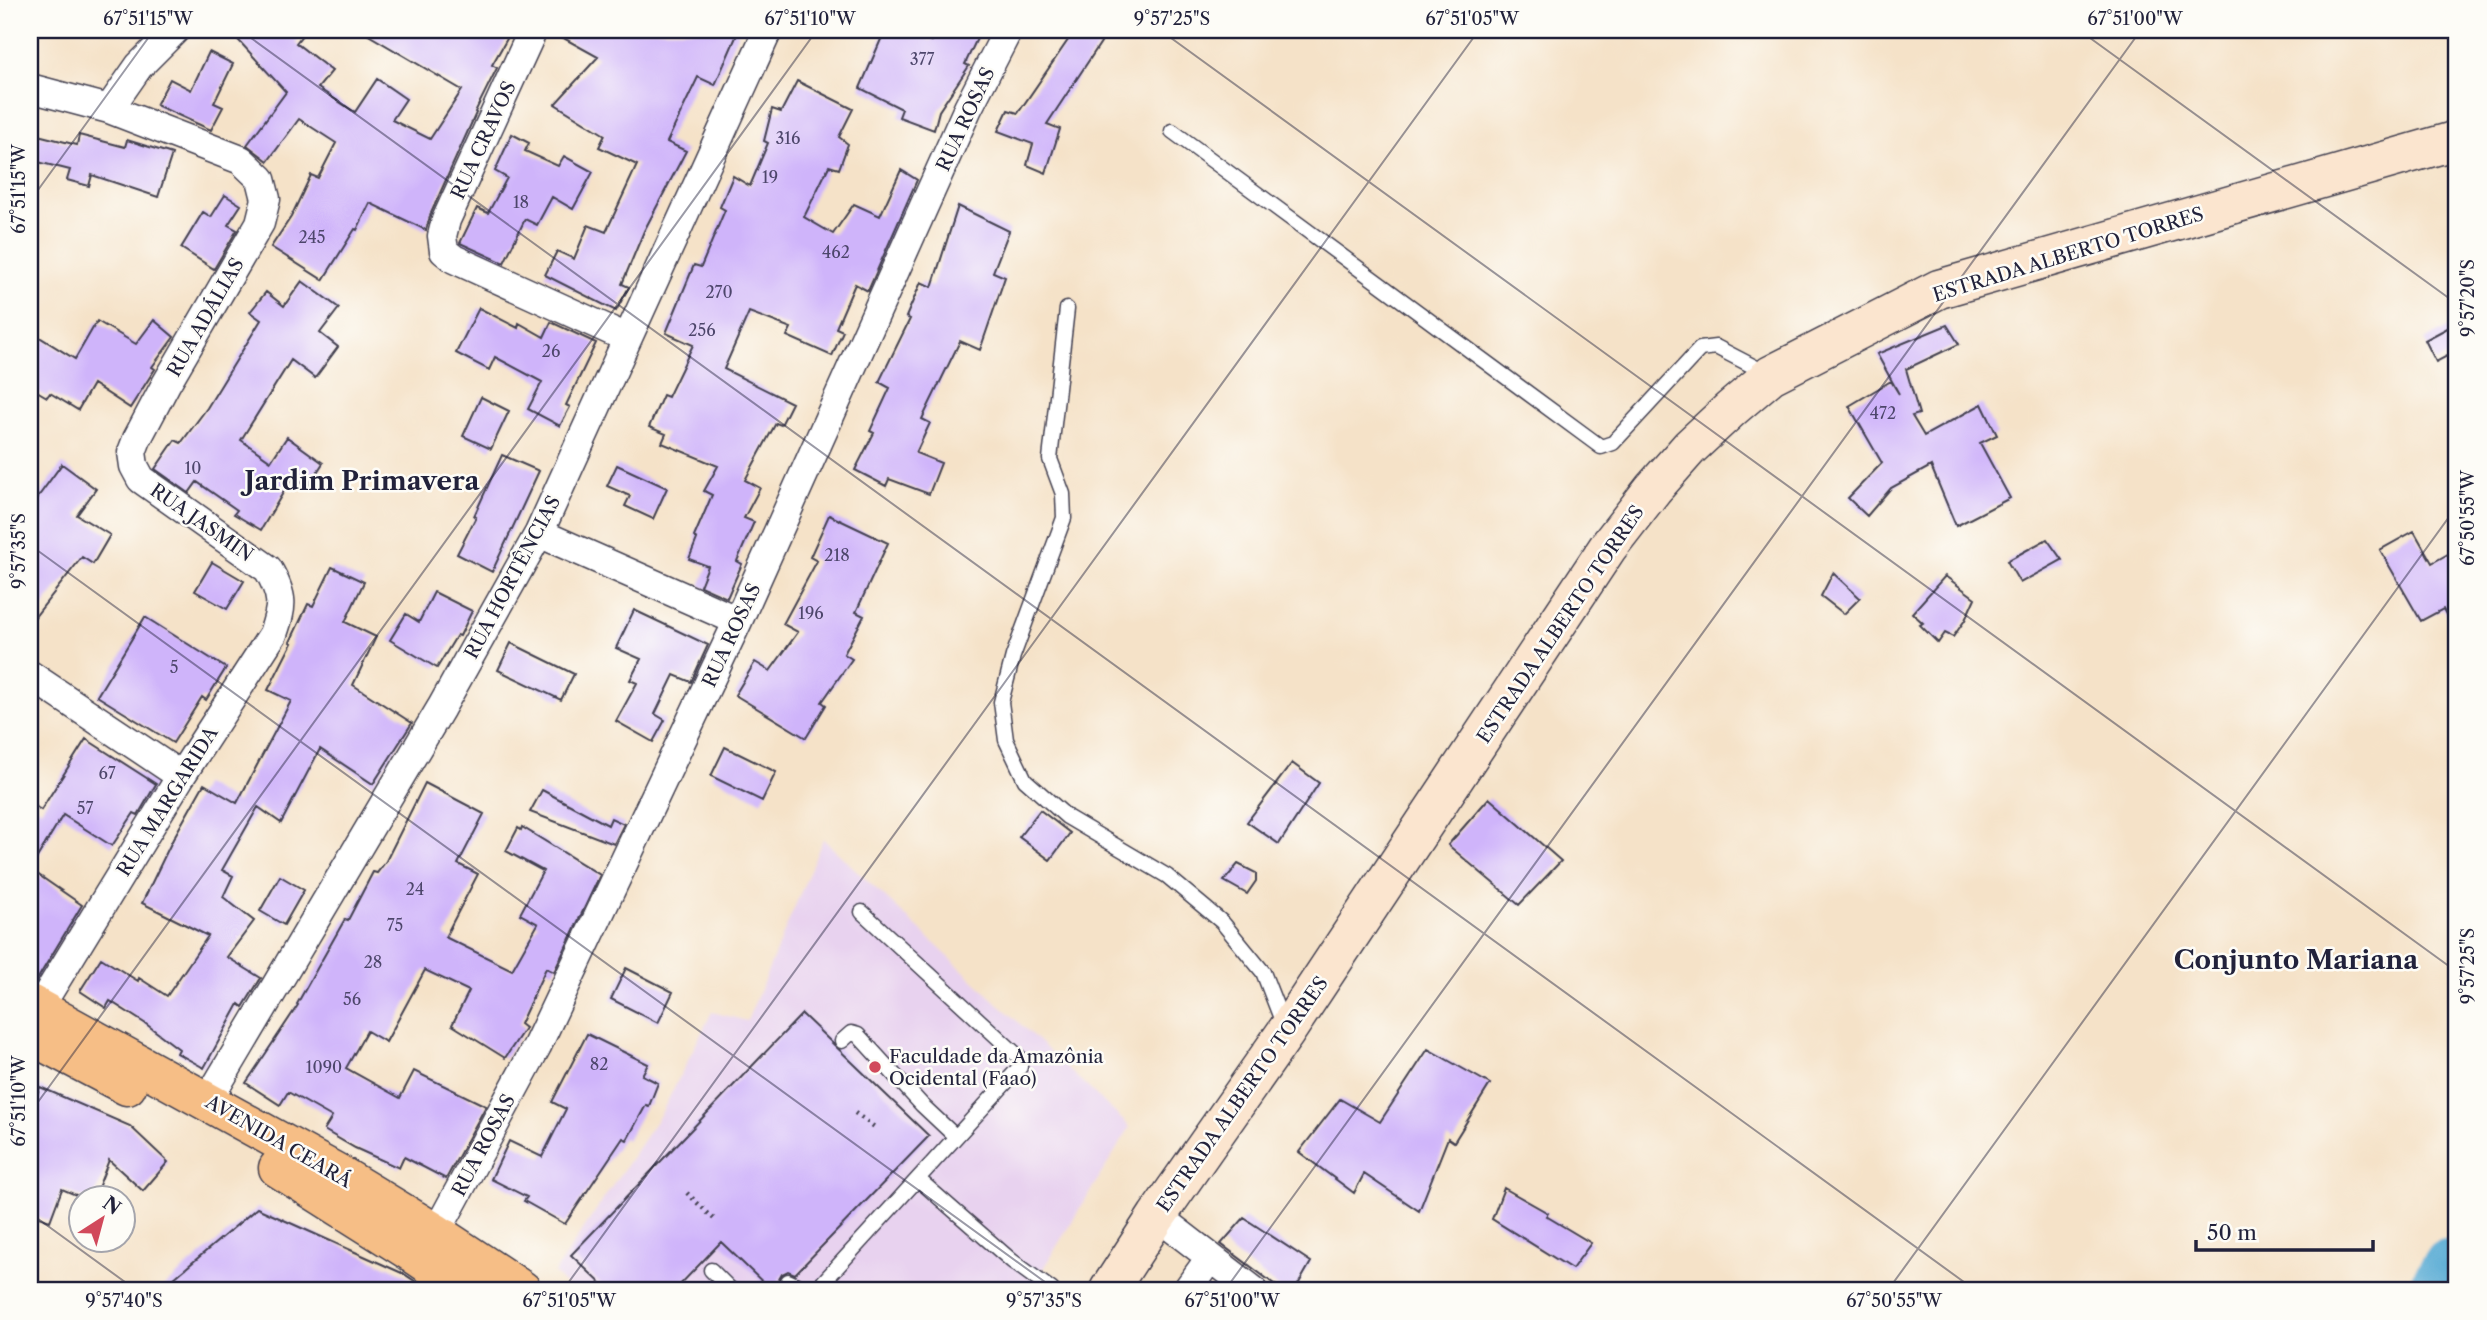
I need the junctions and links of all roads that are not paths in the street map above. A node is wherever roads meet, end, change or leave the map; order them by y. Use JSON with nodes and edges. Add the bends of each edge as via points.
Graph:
{"nodes":[{"id":1,"x":175,"y":30,"type":"edge"},
{"id":2,"x":533,"y":30,"type":"edge"},
{"id":3,"x":768,"y":30,"type":"edge"},
{"id":4,"x":1008,"y":30,"type":"edge"},
{"id":5,"x":30,"y":88,"type":"edge"},
{"id":6,"x":109,"y":109,"type":"junction"},
{"id":7,"x":1172,"y":131,"type":"dead end"},
{"id":8,"x":2457,"y":140,"type":"edge"},
{"id":9,"x":1067,"y":309,"type":"dead end"},
{"id":10,"x":627,"y":338,"type":"junction"},
{"id":11,"x":1771,"y":375,"type":"junction"},
{"id":12,"x":132,"y":452,"type":"joint"},
{"id":13,"x":539,"y":533,"type":"junction"},
{"id":14,"x":279,"y":589,"type":"joint"},
{"id":15,"x":738,"y":621,"type":"junction"},
{"id":16,"x":30,"y":675,"type":"edge"},
{"id":17,"x":181,"y":776,"type":"junction"},
{"id":18,"x":862,"y":912,"type":"dead end"},
{"id":19,"x":33,"y":1028,"type":"edge"},
{"id":20,"x":1286,"y":1031,"type":"junction"},
{"id":21,"x":842,"y":1041,"type":"dead end"},
{"id":22,"x":208,"y":1100,"type":"junction"},
{"id":23,"x":956,"y":1137,"type":"junction"},
{"id":24,"x":918,"y":1179,"type":"junction"},
{"id":25,"x":1157,"y":1216,"type":"junction"},
{"id":26,"x":436,"y":1233,"type":"junction"},
{"id":27,"x":1210,"y":1258,"type":"junction"},
{"id":28,"x":711,"y":1270,"type":"dead end"},
{"id":29,"x":788,"y":1281,"type":"dead end"},
{"id":30,"x":467,"y":1290,"type":"edge"},
{"id":31,"x":522,"y":1290,"type":"edge"},
{"id":32,"x":731,"y":1290,"type":"edge"},
{"id":33,"x":807,"y":1290,"type":"edge"},
{"id":34,"x":816,"y":1290,"type":"edge"},
{"id":35,"x":1052,"y":1290,"type":"edge"},
{"id":36,"x":1109,"y":1290,"type":"edge"},
{"id":37,"x":1187,"y":1290,"type":"edge"},
{"id":38,"x":1253,"y":1290,"type":"edge"}],
"edges":[{"from":1,"to":6,"type":"street","via":[[139,66]]},
{"from":2,"to":10,"type":"street","name":"RUA CRAVOS","via":[[446,220],[444,251]]},
{"from":3,"to":10,"type":"street","name":"RUA HORTÊNCIAS"},
{"from":4,"to":15,"type":"street","name":"RUA ROSAS","via":[[968,108]]},
{"from":5,"to":6,"type":"street"},
{"from":6,"to":12,"type":"street","name":"RUA ADÁLIAS","via":[[241,160],[261,179],[265,199],[260,223]]},
{"from":7,"to":11,"type":"lane","via":[[1601,447],[1613,443],[1700,348],[1716,347]]},
{"from":8,"to":11,"type":"street","name":"ESTRADA ALBERTO TORRES","via":[[1939,289]]},
{"from":9,"to":20,"type":"lane","via":[[1050,459],[1063,494],[1064,518],[1013,656],[1001,702],[1006,740],[1026,780],[1067,817],[1167,876],[1222,922],[1264,972]]},
{"from":10,"to":13,"type":"street","name":"RUA HORTÊNCIAS"},
{"from":11,"to":20,"type":"street","name":"ESTRADA ALBERTO TORRES","via":[[1690,447],[1608,547]]},
{"from":12,"to":14,"type":"street","name":"RUA JASMIN","via":[[141,479],[268,569]]},
{"from":13,"to":15,"type":"street"},
{"from":13,"to":22,"type":"street","name":"RUA HORTÊNCIAS","via":[[441,708]]},
{"from":14,"to":17,"type":"street","name":"RUA MARGARIDA","via":[[280,612],[272,634]]},
{"from":15,"to":26,"type":"street","name":"RUA ROSAS","via":[[537,1046]]},
{"from":16,"to":17,"type":"street"},
{"from":17,"to":19,"type":"street","name":"RUA MARGARIDA"},
{"from":18,"to":23,"type":"lane","via":[[1020,1058],[1020,1067]]},
{"from":19,"to":22,"type":"main road","name":"AVENIDA CEARÁ"},
{"from":19,"to":30,"type":"main road","name":"AVENIDA CEARÁ","via":[[282,1170]]},
{"from":20,"to":25,"type":"street","name":"ESTRADA ALBERTO TORRES"},
{"from":21,"to":23,"type":"lane","via":[[851,1033],[858,1035]]},
{"from":22,"to":26,"type":"main road","name":"AVENIDA CEARÁ"},
{"from":23,"to":24,"type":"lane"},
{"from":24,"to":34,"type":"lane"},
{"from":24,"to":35,"type":"lane"},
{"from":25,"to":27,"type":"street"},
{"from":25,"to":36,"type":"street","name":"ESTRADA ALBERTO TORRES"},
{"from":26,"to":31,"type":"main road","name":"AVENIDA CEARÁ"},
{"from":27,"to":37,"type":"street"},
{"from":27,"to":38,"type":"street"},
{"from":28,"to":32,"type":"lane"},
{"from":29,"to":33,"type":"lane"}]}
